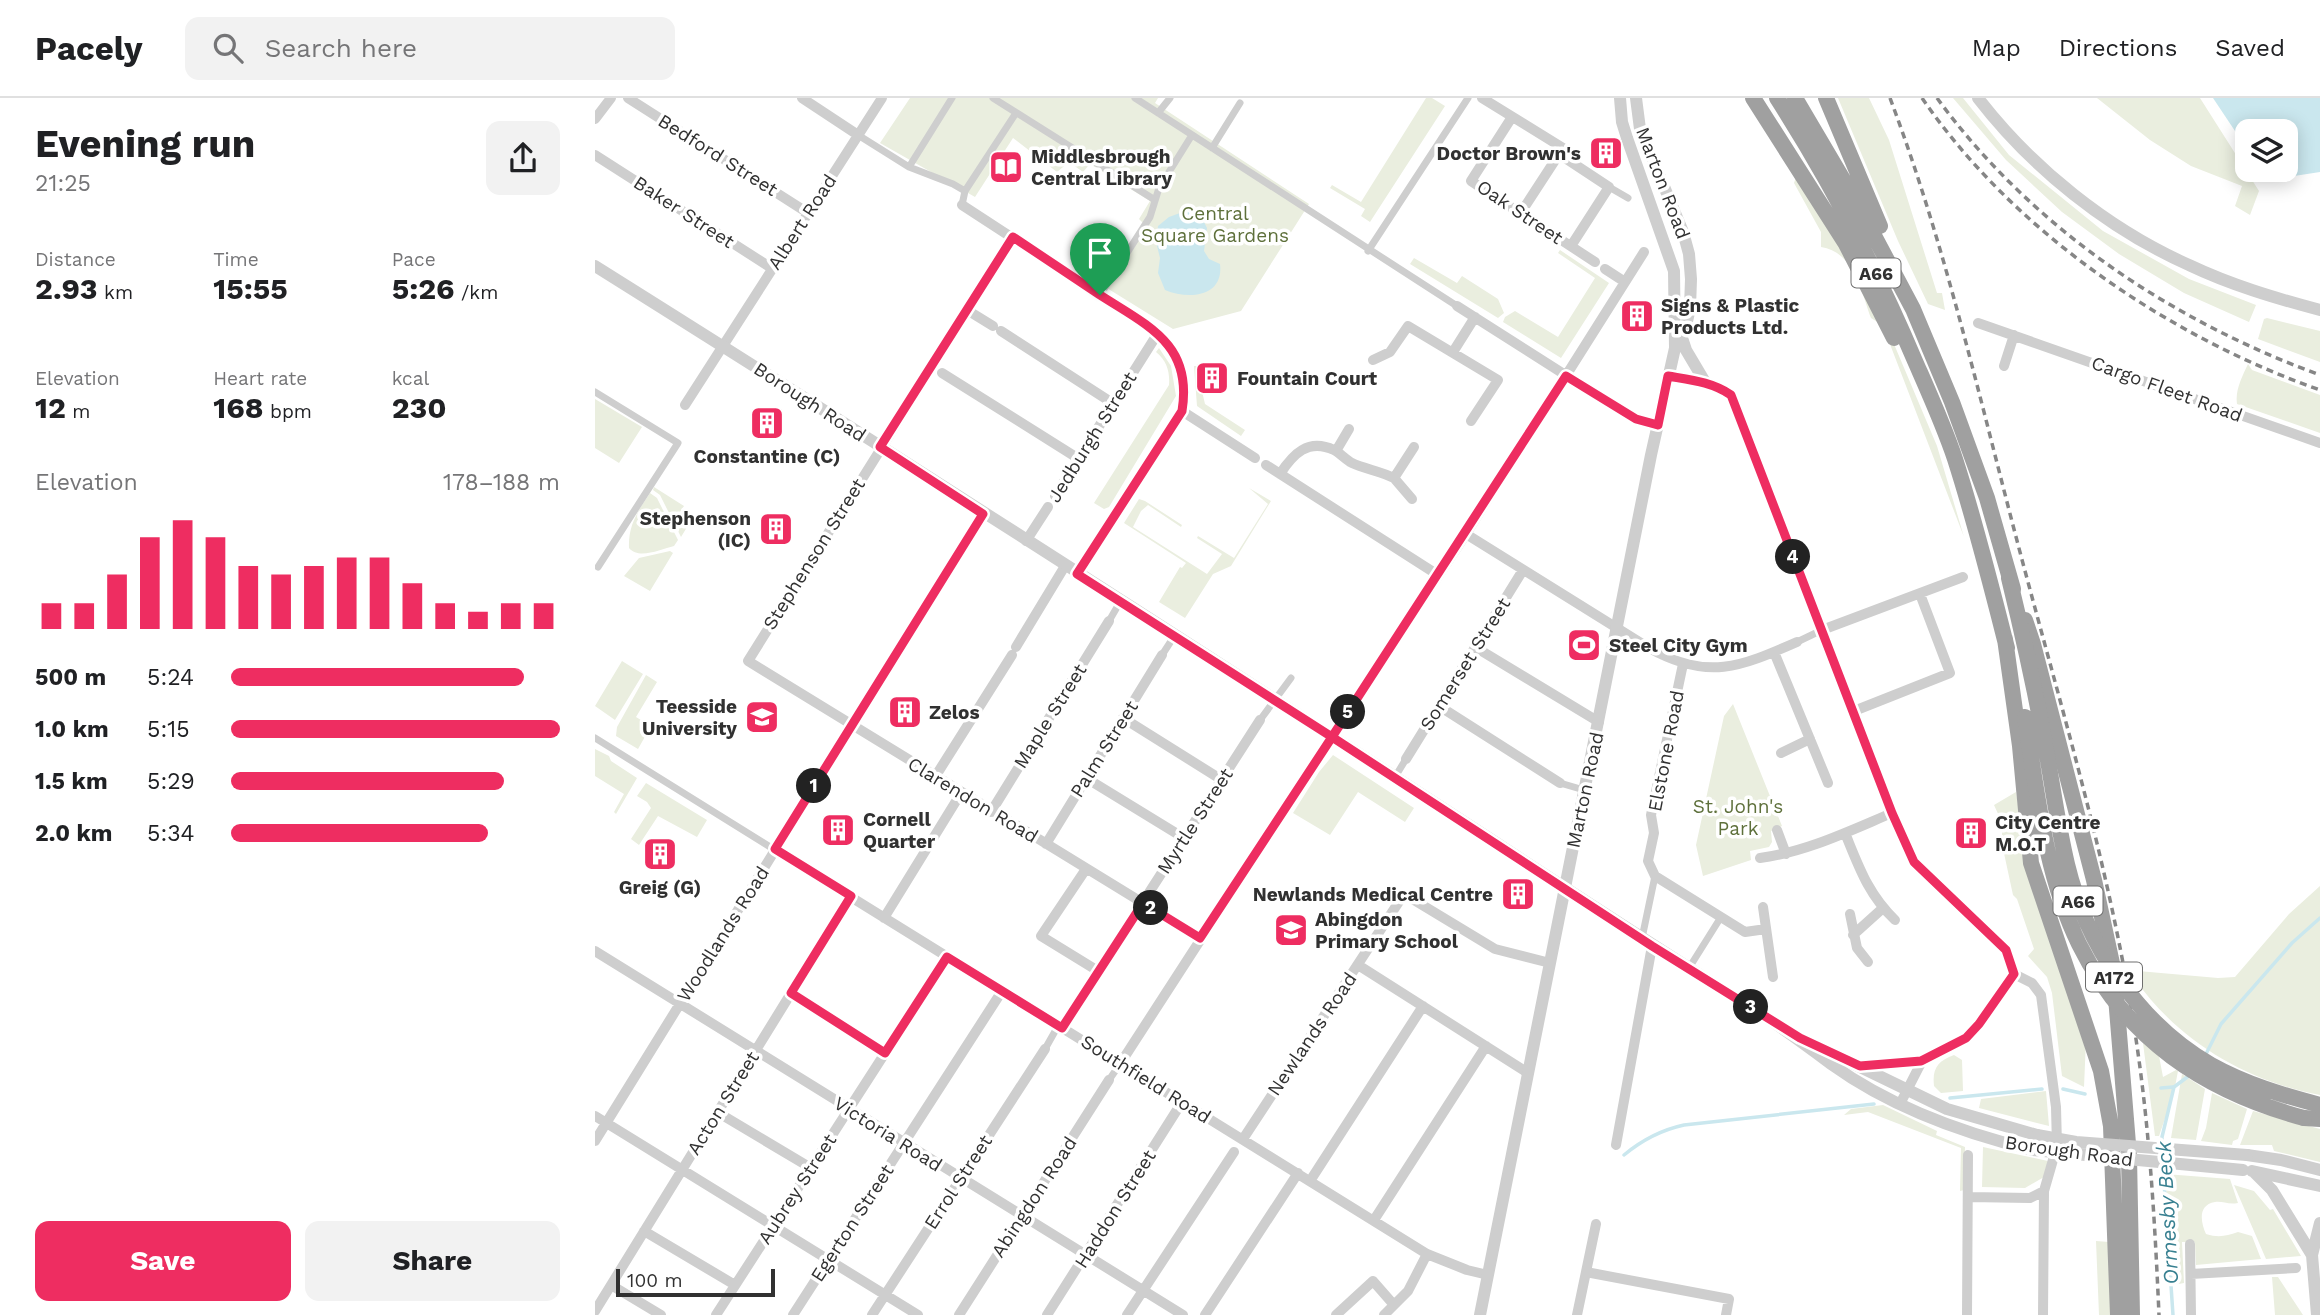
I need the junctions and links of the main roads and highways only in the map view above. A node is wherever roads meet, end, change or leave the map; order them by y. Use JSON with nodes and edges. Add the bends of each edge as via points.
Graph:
{"nodes":[{"id":1,"x":1753,"y":98,"type":"edge"},
{"id":2,"x":1777,"y":98,"type":"edge"},
{"id":3,"x":1795,"y":98,"type":"edge"},
{"id":4,"x":1826,"y":98,"type":"edge"},
{"id":5,"x":1913,"y":309,"type":"junction"},
{"id":6,"x":1955,"y":458,"type":"junction"},
{"id":7,"x":2009,"y":578,"type":"junction"},
{"id":8,"x":2005,"y":639,"type":"junction"},
{"id":9,"x":2320,"y":1105,"type":"edge"},
{"id":10,"x":2312,"y":1119,"type":"edge"},
{"id":11,"x":2118,"y":1315,"type":"edge"},
{"id":12,"x":2132,"y":1315,"type":"edge"}],
"edges":[{"from":1,"to":6,"type":"highway","via":[[1846,244],[1897,342],[1929,420]]},
{"from":2,"to":6,"type":"highway","number":"A66","via":[[1827,180],[1889,298]]},
{"from":3,"to":5,"type":"highway","number":"A66"},
{"from":4,"to":5,"type":"highway","number":"A66","via":[[1909,285]]},
{"from":5,"to":7,"type":"highway","number":"A66","via":[[1987,498]]},
{"from":6,"to":8,"type":"highway","number":"A66"},
{"from":7,"to":9,"type":"highway","number":"A66","bridge":true,"via":[[2067,866],[2098,947],[2141,1007],[2209,1064],[2247,1083]]},
{"from":7,"to":12,"type":"highway","number":"A172","bridge":true,"via":[[2033,644],[2112,961],[2129,1156]]},
{"from":8,"to":10,"type":"highway","number":"A66","bridge":true,"via":[[2025,717],[2050,859],[2079,943],[2102,985],[2130,1019],[2189,1069],[2270,1109]]},
{"from":8,"to":11,"type":"highway","number":"A172","via":[[2031,863],[2101,1071],[2111,1126]]}]}
